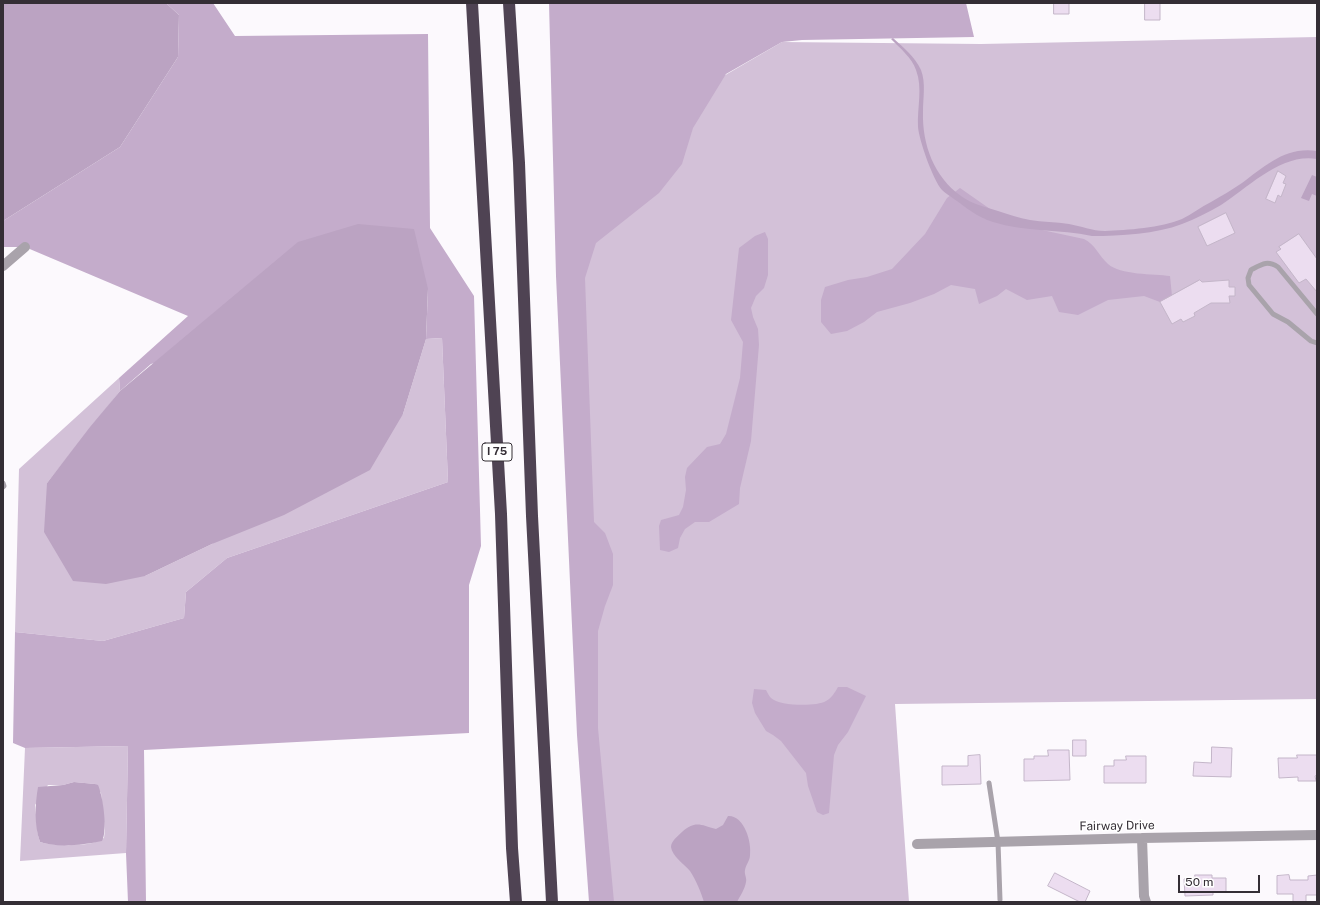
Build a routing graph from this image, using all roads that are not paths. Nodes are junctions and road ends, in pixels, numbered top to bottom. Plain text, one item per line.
1 (472, 3) edge
2 (509, 3) edge
3 (25, 247) dead end
4 (3, 266) edge
5 (1317, 314) edge
6 (1317, 343) edge
7 (3, 483) edge
8 (3, 487) edge
9 (989, 783) dead end
10 (1317, 835) edge
11 (1142, 838) junction
12 (998, 842) junction
13 (917, 844) dead end
14 (1000, 900) dead end
15 (516, 902) edge
16 (552, 902) edge
17 (1146, 902) edge

1 - 15 highway, I 75
2 - 16 highway, I 75
3 - 4 street
5 - 6 lane
7 - 8 lane
9 - 12 lane
10 - 11 street, Fairway Drive
11 - 12 street, Fairway Drive
11 - 17 street
12 - 13 street, Fairway Drive
12 - 14 lane

